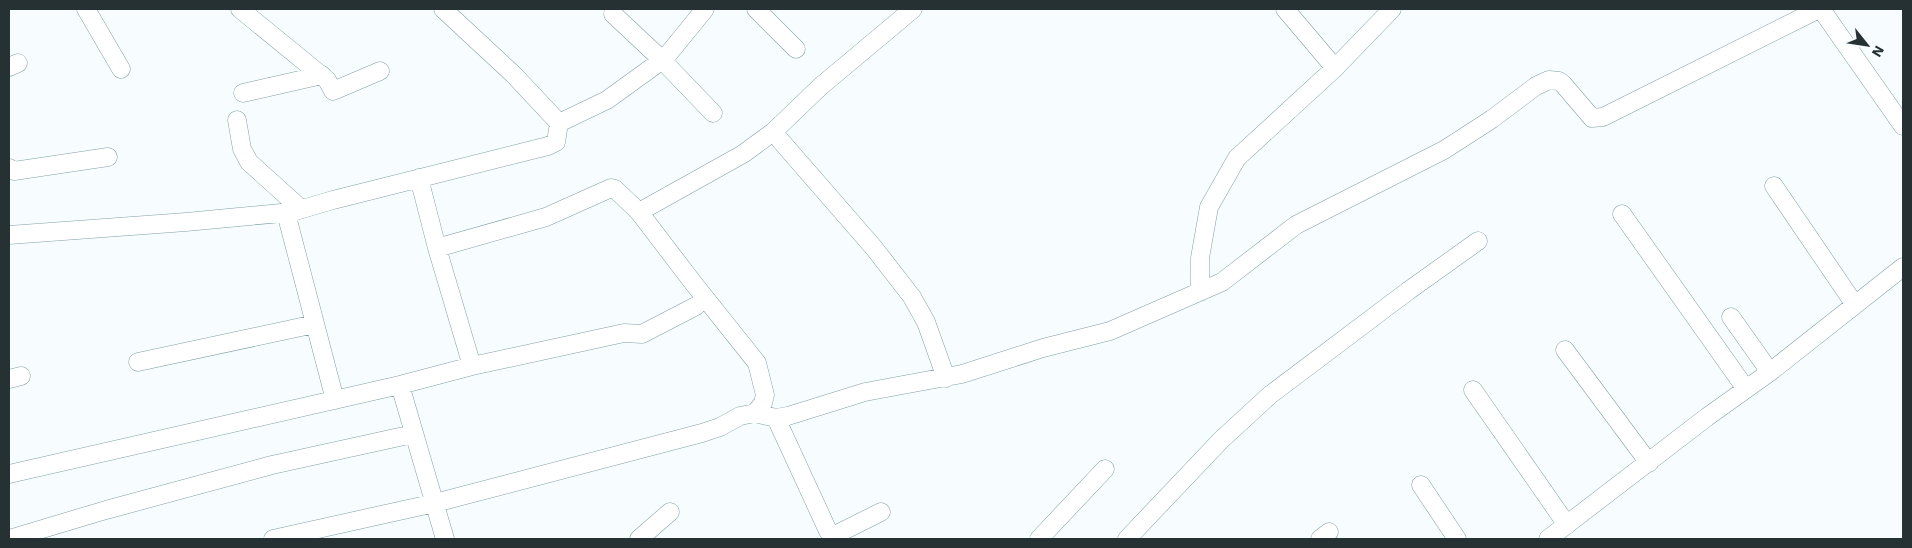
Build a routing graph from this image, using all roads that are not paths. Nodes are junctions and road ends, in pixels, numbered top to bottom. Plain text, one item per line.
1 (86, 9) edge
2 (240, 9) edge
3 (443, 9) edge
4 (705, 9) edge
5 (756, 9) edge
6 (913, 9) edge
7 (1285, 9) edge
8 (1392, 9) edge
9 (1820, 9) edge
10 (613, 14) dead end
11 (796, 49) dead end
12 (662, 60) junction
13 (1335, 68) junction
14 (121, 69) dead end
15 (380, 71) dead end
16 (322, 76) junction
17 (243, 92) dead end
18 (713, 113) dead end
19 (237, 120) dead end
20 (559, 123) junction
21 (1903, 126) edge
22 (780, 140) dead end
23 (108, 157) dead end
24 (9, 168) edge
25 (420, 178) junction
26 (1774, 186) dead end
27 (293, 211) junction
28 (639, 212) junction
29 (1622, 214) dead end
30 (9, 236) edge
31 (1478, 242) dead end
32 (437, 248) junction
33 (1903, 267) edge
34 (1200, 292) junction
35 (1855, 305) junction
36 (696, 306) dead end
37 (1731, 316) dead end
38 (315, 324) junction
39 (1565, 350) dead end
40 (138, 362) dead end
41 (472, 366) junction
42 (1770, 372) junction
43 (946, 378) junction
44 (400, 385) junction
45 (1746, 389) junction
46 (1473, 390) dead end
47 (336, 400) junction
48 (755, 413) junction
49 (776, 418) junction
50 (413, 434) junction
51 (1649, 463) junction
52 (1105, 469) dead end
53 (9, 474) edge
54 (1421, 485) dead end
55 (435, 503) junction
56 (670, 512) dead end
57 (881, 512) dead end
58 (1568, 525) junction
59 (308, 535) edge
60 (9, 539) edge
61 (273, 539) edge
62 (445, 539) edge
63 (639, 539) edge
64 (1039, 539) edge
65 (1127, 539) edge
66 (1457, 539) edge
67 (1548, 539) edge

1 - 14 street
2 - 16 street
3 - 20 street
4 - 12 street
5 - 11 street
6 - 28 street
7 - 13 street
8 - 13 street
9 - 21 street
9 - 34 street
10 - 12 street
12 - 18 street
12 - 20 street
13 - 34 street
15 - 16 street
16 - 17 street
19 - 27 street
20 - 25 street
22 - 43 street
23 - 24 street
25 - 27 street
25 - 32 street
26 - 35 street
27 - 30 street
27 - 38 street
28 - 32 street
28 - 48 street
29 - 45 street
31 - 65 street
32 - 41 street
33 - 35 street
34 - 43 street
35 - 42 street
36 - 41 street
37 - 42 street
38 - 40 street
38 - 47 street
39 - 51 street
41 - 44 street
42 - 45 street
43 - 49 street
44 - 47 street
44 - 50 street
45 - 51 street
46 - 58 street
47 - 53 street
48 - 49 street
48 - 55 street
49 - 57 street
50 - 55 street
50 - 60 street
51 - 58 street
52 - 64 street
54 - 66 street
55 - 59 street
55 - 62 street
56 - 63 street
58 - 67 street
59 - 61 street

